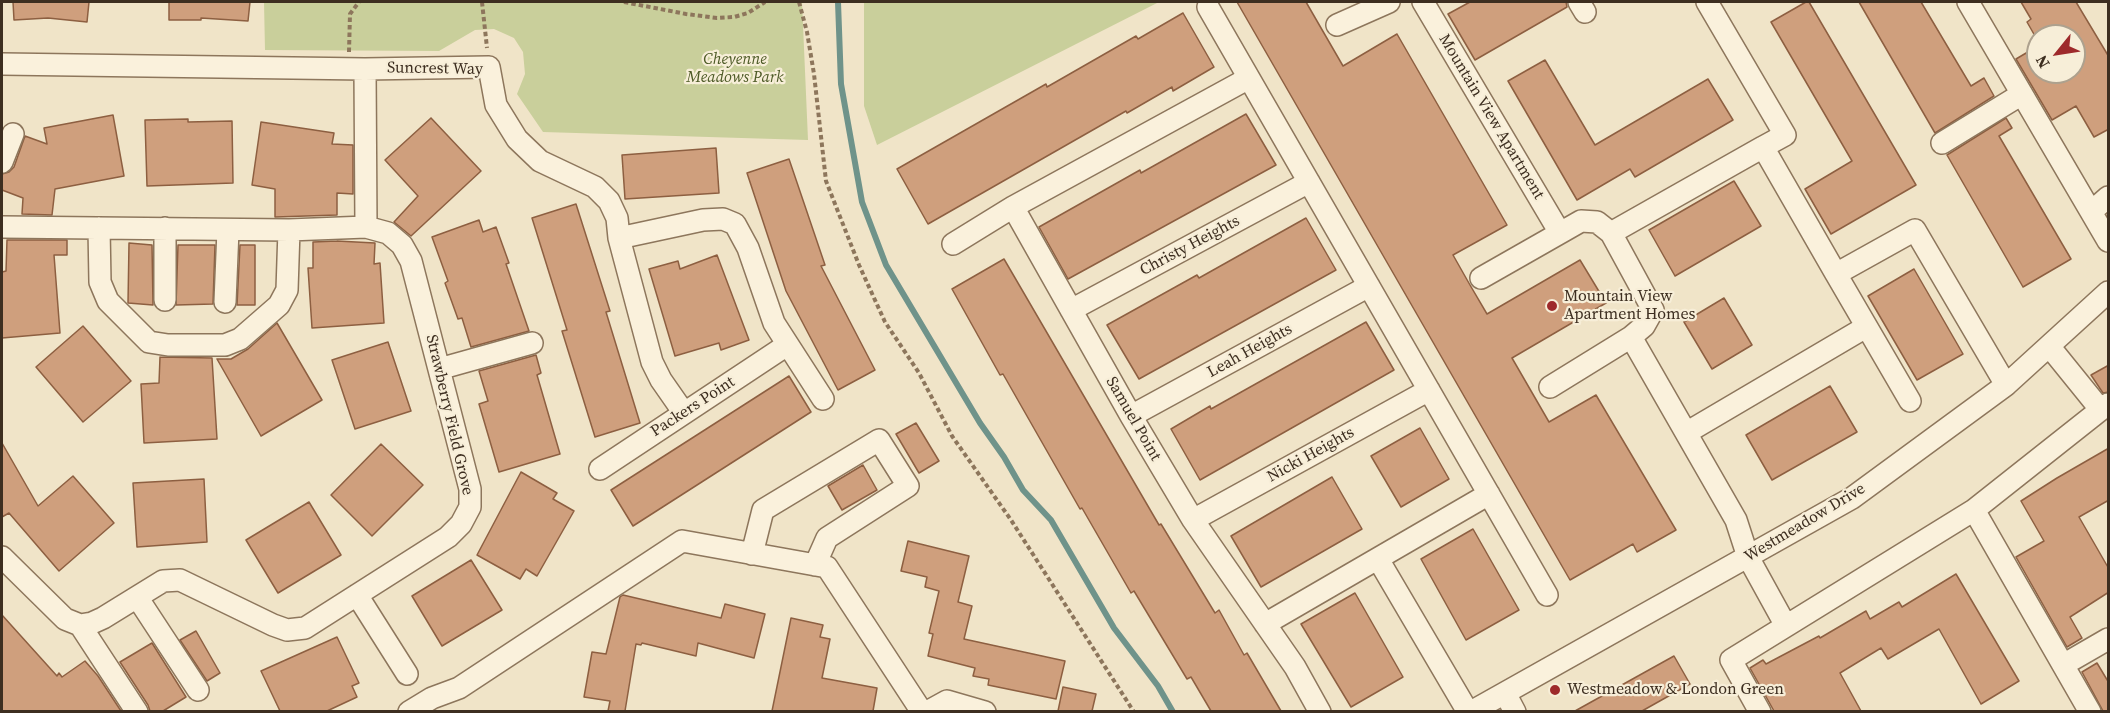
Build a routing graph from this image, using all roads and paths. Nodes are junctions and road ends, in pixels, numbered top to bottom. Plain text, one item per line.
1 (359, 2) edge
2 (482, 2) edge
3 (624, 2) edge
4 (765, 2) edge
5 (799, 2) edge
6 (1389, 2) edge
7 (1423, 2) edge
8 (1707, 2) edge
9 (1976, 4) edge
10 (1208, 7) dead end
11 (1337, 25) dead end
12 (2, 64) edge
13 (489, 67) junction
14 (357, 69) junction
15 (1249, 78) junction
16 (2022, 94) junction
17 (14, 134) dead end
18 (1942, 143) dead end
19 (1762, 147) junction
20 (2, 162) edge
21 (1309, 182) junction
22 (2109, 197) edge
23 (1013, 207) junction
24 (2091, 212) junction
25 (2, 227) edge
26 (366, 227) junction
27 (99, 228) junction
28 (165, 228) junction
29 (228, 230) junction
30 (289, 230) junction
31 (1560, 233) junction
32 (1611, 233) junction
33 (619, 238) junction
34 (2109, 241) edge
35 (953, 244) dead end
36 (1836, 274) junction
37 (1481, 278) dead end
38 (1369, 286) junction
39 (2109, 292) edge
40 (165, 300) dead end
41 (225, 302) dead end
42 (1071, 310) junction
43 (1866, 327) junction
44 (1631, 337) junction
45 (532, 343) dead end
46 (787, 345) junction
47 (2049, 346) junction
48 (439, 369) junction
49 (2006, 384) junction
50 (1550, 387) dead end
51 (1429, 390) junction
52 (823, 399) dead end
53 (1910, 401) dead end
54 (2104, 406) edge
55 (684, 413) junction
56 (1131, 416) junction
57 (1686, 433) junction
58 (600, 468) dead end
59 (1489, 494) junction
60 (1974, 510) junction
61 (1192, 519) junction
62 (753, 554) junction
63 (2, 557) edge
64 (1748, 557) junction
65 (1378, 559) junction
66 (815, 565) junction
67 (357, 595) junction
68 (1547, 595) dead end
69 (137, 597) junction
70 (1265, 624) junction
71 (80, 625) junction
72 (1786, 626) junction
73 (2109, 639) edge
74 (2063, 665) junction
75 (407, 674) dead end
76 (198, 690) dead end
77 (1505, 693) junction
78 (137, 711) edge
79 (409, 711) edge
80 (924, 711) edge
81 (985, 711) edge
82 (1134, 711) edge
83 (1320, 711) edge
84 (1470, 711) edge
85 (1515, 711) edge
86 (1760, 711) edge
87 (2090, 711) edge

1 - 14 path
2 - 13 path
3 - 4 path
5 - 82 path
6 - 11 street
7 - 31 street, Mountain View Apartment
8 - 19 street
9 - 16 street
10 - 15 street
12 - 14 street, Suncrest Way
13 - 14 street, Suncrest Way
13 - 33 street, Suncrest Way
14 - 26 street
15 - 21 street
15 - 23 street
16 - 18 street
16 - 24 street
17 - 20 street
19 - 32 street
19 - 36 street
21 - 38 street
21 - 42 street, Christy Heights
22 - 24 street
23 - 35 street
23 - 42 street, Samuel Point
24 - 34 street
25 - 27 street, Strawberry Field Grove
26 - 30 street, Strawberry Field Grove
26 - 48 street, Strawberry Field Grove
27 - 28 street, Strawberry Field Grove
27 - 30 street
28 - 29 street, Strawberry Field Grove
28 - 40 street
29 - 30 street, Strawberry Field Grove
29 - 41 street
31 - 32 street
31 - 37 street
32 - 44 street
33 - 46 street
33 - 55 street, Suncrest Way
36 - 43 street
36 - 49 street
38 - 51 street
38 - 56 street, Leah Heights
39 - 47 street, Westmeadow Drive
42 - 56 street, Samuel Point
43 - 53 street
43 - 57 street
44 - 50 street
44 - 57 street
45 - 48 street
46 - 52 street
46 - 55 street, Packers Point
47 - 49 street, Westmeadow Drive
47 - 54 street
48 - 67 street, Strawberry Field Grove
49 - 64 street, Westmeadow Drive
51 - 59 street
51 - 61 street, Nicki Heights
54 - 60 street
55 - 58 street, Packers Point
56 - 61 street, Samuel Point
57 - 64 street
59 - 65 street
59 - 68 street
60 - 72 street
60 - 74 street
61 - 70 street, Samuel Point
62 - 66 street
62 - 66 street
62 - 79 street
63 - 71 street
64 - 72 street
64 - 77 street, Westmeadow Drive
65 - 70 street
65 - 84 street
66 - 80 street
67 - 69 street, Strawberry Field Grove
67 - 75 street
69 - 71 street, Strawberry Field Grove
69 - 76 street
70 - 83 street, Samuel Point
71 - 78 street
72 - 86 street
73 - 74 street
74 - 87 street
77 - 84 street, Westmeadow Drive
77 - 85 street
80 - 81 street

